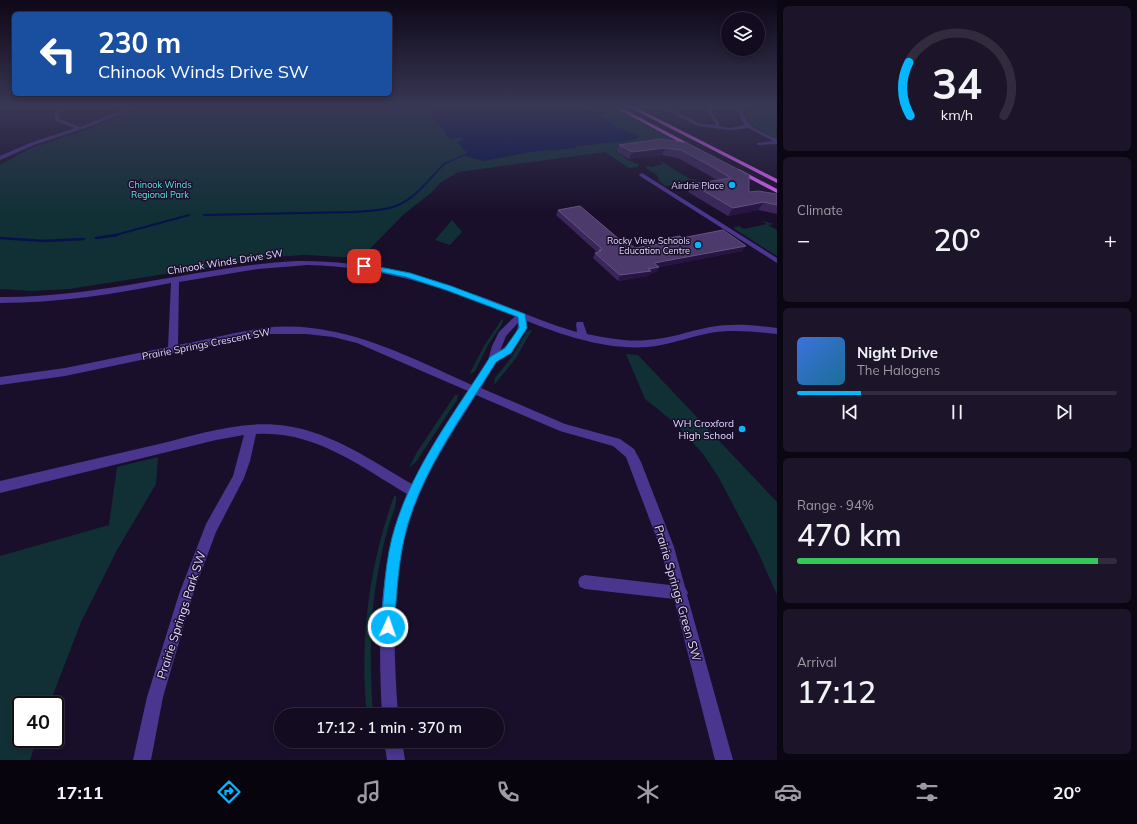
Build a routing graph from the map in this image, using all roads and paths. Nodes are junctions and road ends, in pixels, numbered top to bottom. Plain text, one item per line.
1 (40, 141) edge
2 (683, 141) edge
3 (700, 141) edge
4 (774, 141) edge
5 (759, 144) dead end
6 (701, 151) edge
7 (0, 158) edge
8 (728, 166) edge
9 (642, 175) dead end
10 (777, 181) edge
11 (777, 191) edge
12 (777, 261) edge
13 (175, 280) junction
14 (0, 300) edge
15 (522, 316) junction
16 (580, 324) dead end
17 (777, 331) edge
18 (583, 336) junction
19 (173, 350) junction
20 (493, 360) junction
21 (0, 381) edge
22 (475, 390) junction
23 (251, 430) junction
24 (0, 487) edge
25 (414, 492) junction
26 (585, 582) dead end
27 (681, 593) junction
28 (390, 708) edge
29 (394, 748) edge
30 (142, 760) edge
31 (396, 760) edge
32 (724, 760) edge

1 - 7 street
2 - 6 main road
3 - 10 main road
4 - 5 street
8 - 11 main road
9 - 12 street
13 - 14 street, Chinook Winds Drive SW
13 - 15 street, Chinook Winds Drive SW
13 - 19 street
15 - 18 street, Chinook Winds Drive SW
15 - 20 street
15 - 20 street
16 - 18 street
17 - 18 street, Chinook Winds Drive SW
19 - 21 street, Prairie Springs Crescent SW
19 - 22 street, Prairie Springs Crescent SW
20 - 22 street
22 - 25 street
22 - 27 street, Prairie Springs Green SW
23 - 24 street
23 - 25 street
23 - 30 street, Prairie Springs Park SW
25 - 28 street
26 - 27 street
27 - 32 street, Prairie Springs Green SW
29 - 31 street

